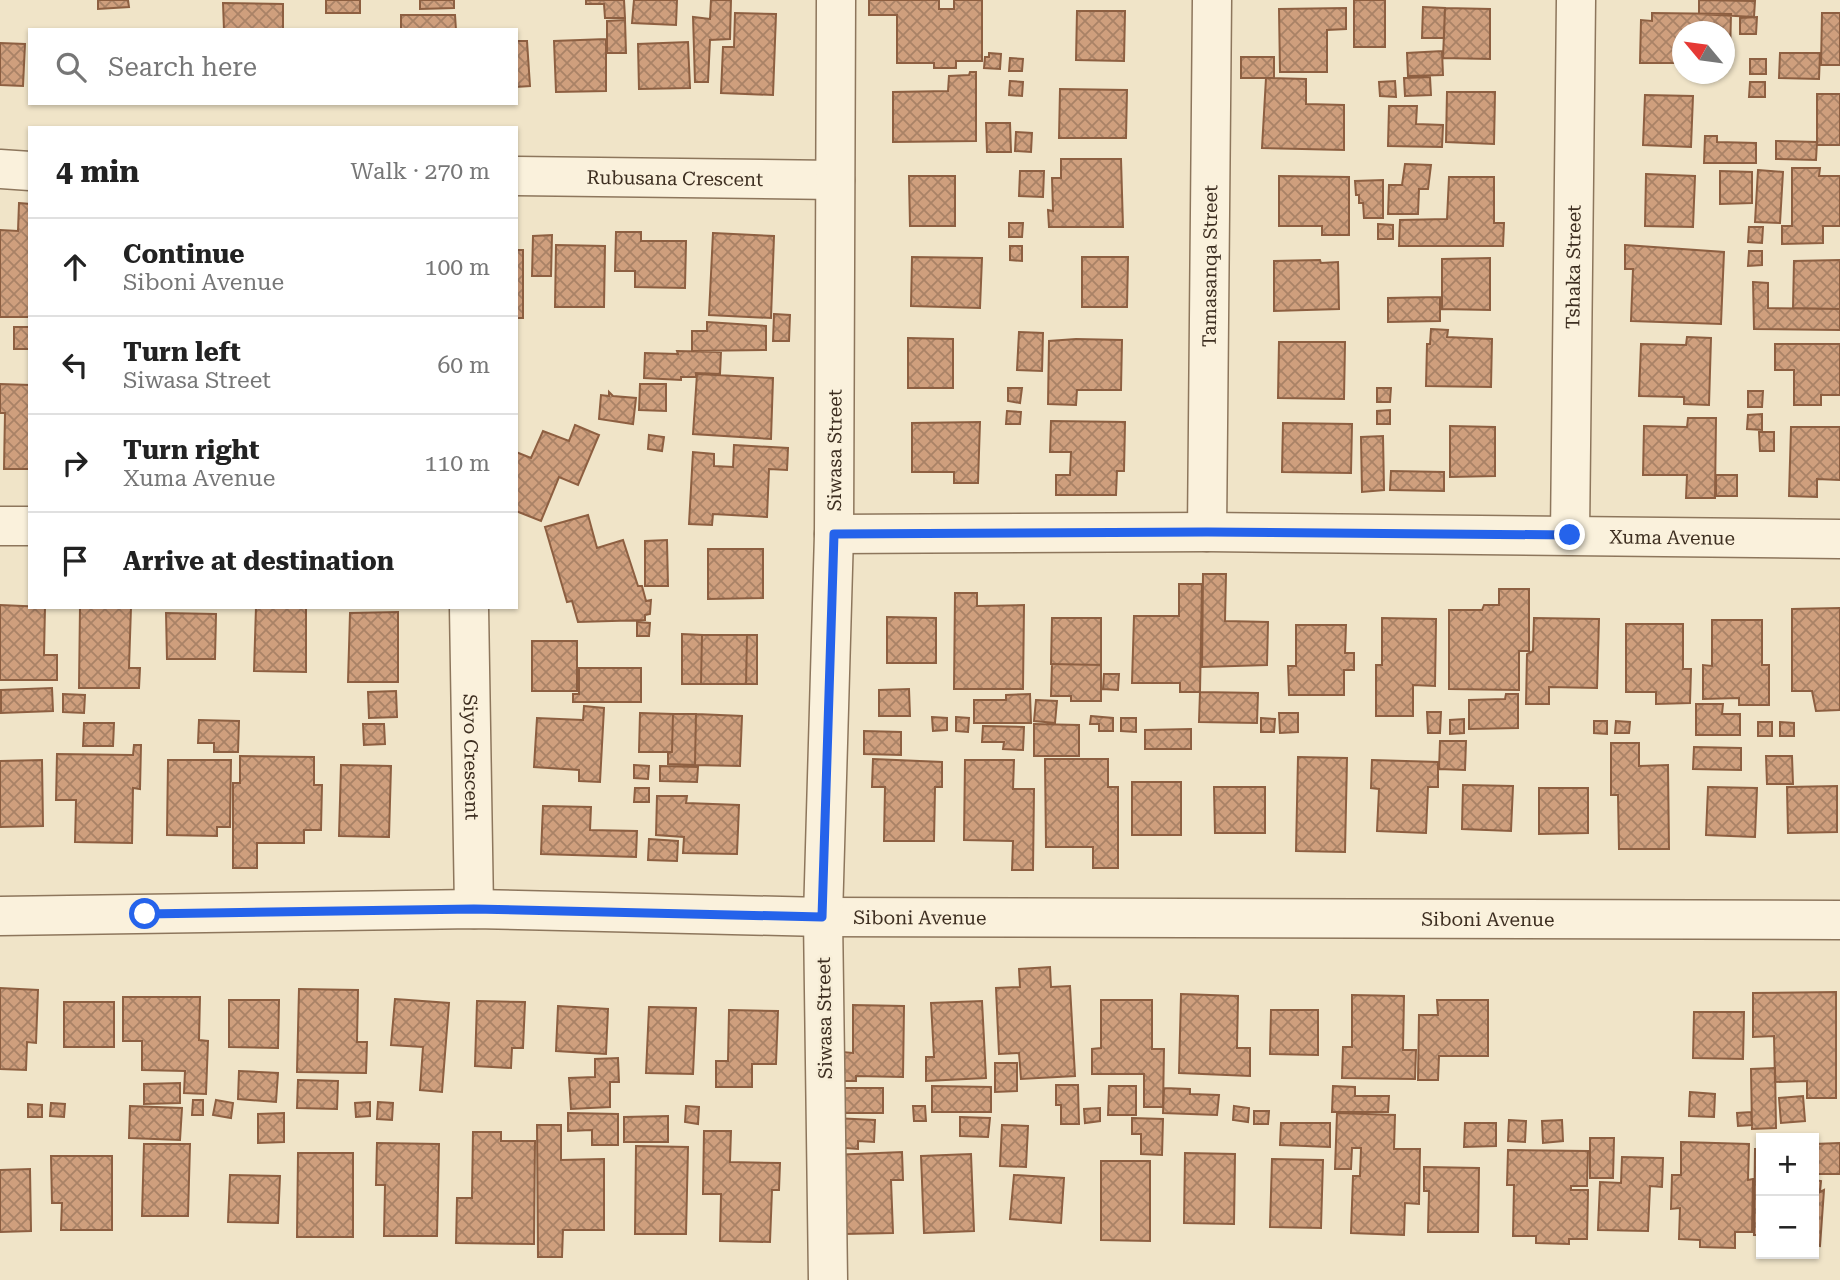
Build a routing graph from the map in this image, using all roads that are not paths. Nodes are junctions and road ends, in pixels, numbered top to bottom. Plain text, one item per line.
1 (836, 0) edge
2 (1212, 0) edge
3 (1576, 0) edge
4 (0, 170) edge
5 (28, 171) edge
6 (518, 176) edge
7 (835, 180) junction
8 (0, 526) edge
9 (28, 526) edge
10 (1207, 532) junction
11 (834, 534) junction
12 (1570, 535) junction
13 (1840, 539) edge
14 (468, 609) edge
15 (474, 909) junction
16 (0, 916) edge
17 (822, 917) junction
18 (1840, 920) edge
19 (828, 1280) edge

1 - 7 street, Siwasa Street
2 - 10 street, Tamasanqa Street
3 - 12 street, Tshaka Street
4 - 5 street
6 - 7 street, Rubusana Crescent
7 - 11 street, Siwasa Street
8 - 9 street
10 - 11 street, Xuma Avenue
10 - 12 street, Xuma Avenue
11 - 17 street, Siwasa Street
12 - 13 street, Xuma Avenue
14 - 15 street, Siyo Crescent
15 - 16 street, Siboni Avenue
15 - 17 street, Siboni Avenue
17 - 18 street, Siboni Avenue
17 - 19 street, Siwasa Street

